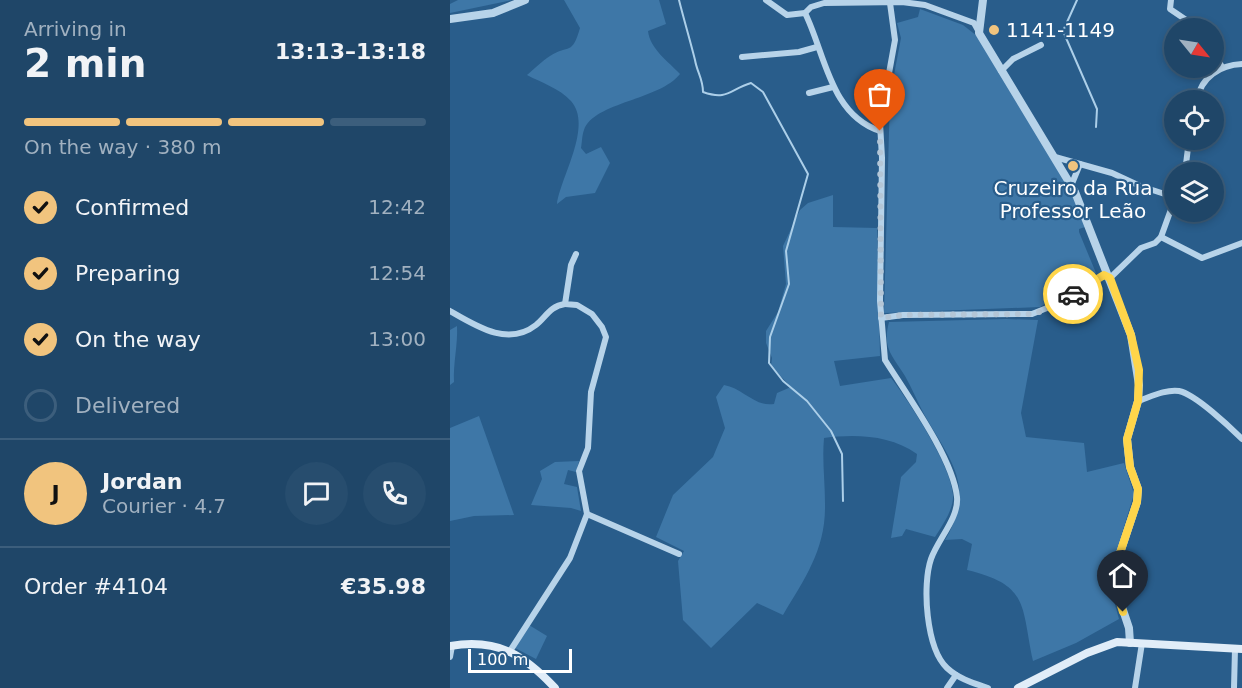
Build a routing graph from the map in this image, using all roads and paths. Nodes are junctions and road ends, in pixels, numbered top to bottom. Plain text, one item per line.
1 (525, 0) edge
2 (766, 0) edge
3 (983, 0) edge
4 (1172, 0) edge
5 (917, 2) edge
6 (890, 3) junction
7 (805, 13) junction
8 (1183, 18) edge
9 (450, 19) edge
10 (979, 33) junction
11 (1041, 45) dead end
12 (817, 47) junction
13 (742, 57) dead end
14 (1242, 64) edge
15 (1224, 67) edge
16 (1001, 71) junction
17 (1210, 78) edge
18 (833, 87) junction
19 (1201, 90) edge
20 (809, 93) dead end
21 (880, 131) junction
22 (1055, 157) junction
23 (1080, 164) junction
24 (1071, 186) junction
25 (1164, 195) edge
26 (1166, 222) edge
27 (1161, 237) junction
28 (1242, 243) edge
29 (576, 254) dead end
30 (1110, 278) junction
31 (565, 304) junction
32 (450, 311) edge
33 (881, 318) junction
34 (1138, 401) junction
35 (1242, 439) edge
36 (587, 514) junction
37 (679, 554) dead end
38 (1131, 643) junction
39 (1142, 643) junction
40 (451, 645) edge
41 (1238, 649) edge
42 (510, 651) junction
43 (450, 657) edge
44 (956, 675) junction
45 (555, 688) edge
46 (947, 688) edge
47 (987, 688) edge
48 (1018, 688) edge
49 (1135, 688) edge
50 (1234, 688) edge

1 - 9 street
2 - 7 street
3 - 10 street
4 - 8 street
5 - 6 street
5 - 10 street
6 - 7 street
6 - 21 street
7 - 12 street
10 - 16 street
11 - 16 street
12 - 13 street
12 - 18 street
14 - 15 street
16 - 22 street
17 - 19 street
18 - 20 street
18 - 21 street
21 - 33 street
22 - 23 street
22 - 24 street
23 - 24 street
23 - 25 street
24 - 30 street
26 - 27 street
27 - 28 street
27 - 30 street
29 - 31 street
30 - 33 street
30 - 34 street
31 - 32 street
31 - 36 street
33 - 44 street
34 - 35 street
34 - 38 street
36 - 37 street
36 - 42 street
38 - 39 main road
38 - 48 main road
39 - 41 main road
39 - 49 street
40 - 42 main road
40 - 43 street
41 - 50 street
42 - 45 main road
44 - 46 street
44 - 47 street

